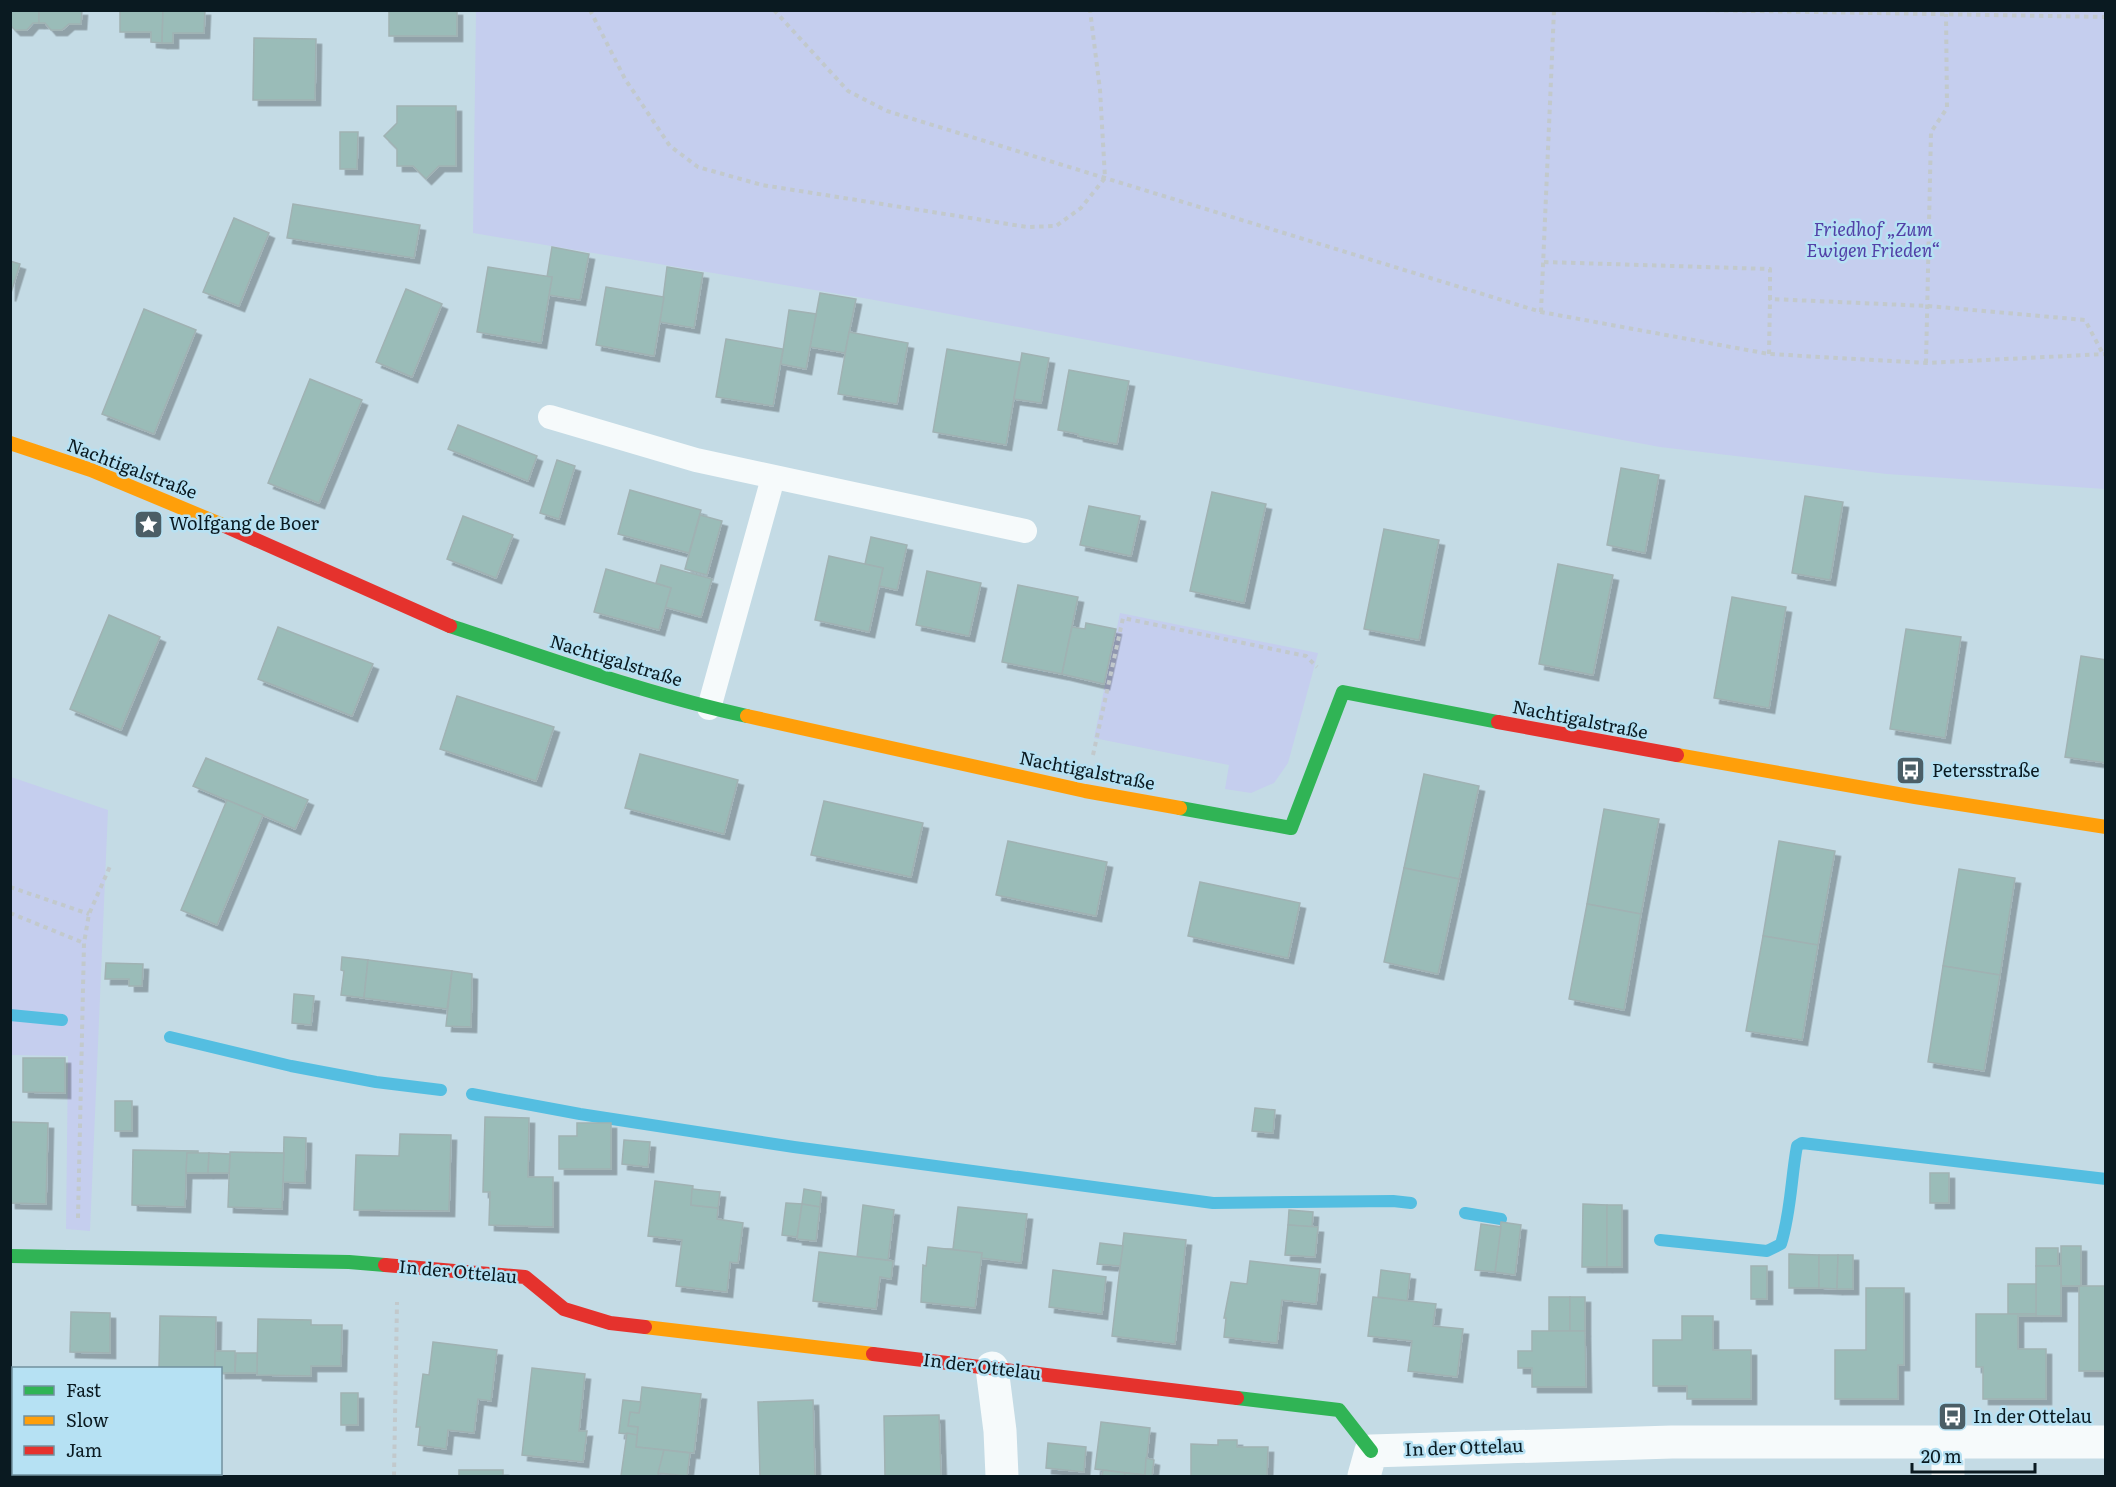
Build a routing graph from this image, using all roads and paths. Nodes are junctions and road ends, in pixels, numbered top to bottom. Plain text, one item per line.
1 (590, 10) edge
2 (774, 10) edge
3 (1090, 10) edge
4 (1554, 10) edge
5 (1697, 10) edge
6 (1853, 12) edge
7 (1946, 15) junction
8 (2106, 17) edge
9 (1106, 178) junction
10 (1544, 262) junction
11 (1770, 299) junction
12 (1928, 306) junction
13 (1541, 312) junction
14 (1769, 354) junction
15 (2104, 354) edge
16 (1926, 363) junction
17 (550, 417) dead end
18 (10, 443) edge
19 (773, 478) junction
20 (1025, 531) dead end
21 (1343, 693) junction
22 (709, 708) junction
23 (1085, 791) junction
24 (2106, 827) edge
25 (111, 864) dead end
26 (10, 887) edge
27 (10, 913) edge
28 (89, 914) junction
29 (84, 943) junction
30 (10, 1256) edge
31 (77, 1258) junction
32 (397, 1266) junction
33 (992, 1368) junction
34 (1948, 1442) junction
35 (2106, 1442) edge
36 (1367, 1464) edge
37 (394, 1476) edge
38 (1002, 1476) edge
39 (1948, 1476) edge

1 - 9 path
2 - 9 path
3 - 9 path
4 - 10 path
5 - 6 path
6 - 7 path
7 - 8 path
7 - 12 path
9 - 13 path
10 - 11 path
10 - 13 path
11 - 12 path
11 - 14 path
12 - 15 path
12 - 16 path
13 - 14 path
14 - 16 path
15 - 16 path
17 - 19 lane
18 - 22 street, Nachtigalstraße
19 - 20 lane
19 - 22 lane
21 - 23 street, Nachtigalstraße
21 - 23 path
21 - 24 street, Nachtigalstraße
22 - 23 street, Nachtigalstraße
25 - 28 path
26 - 28 path
27 - 29 path
28 - 29 path
29 - 31 path
30 - 31 street, In der Ottelau
31 - 32 street, In der Ottelau
32 - 33 street, In der Ottelau
32 - 37 path
33 - 36 street, In der Ottelau
33 - 38 street
34 - 35 street, In der Ottelau
34 - 36 street, In der Ottelau
34 - 39 street

